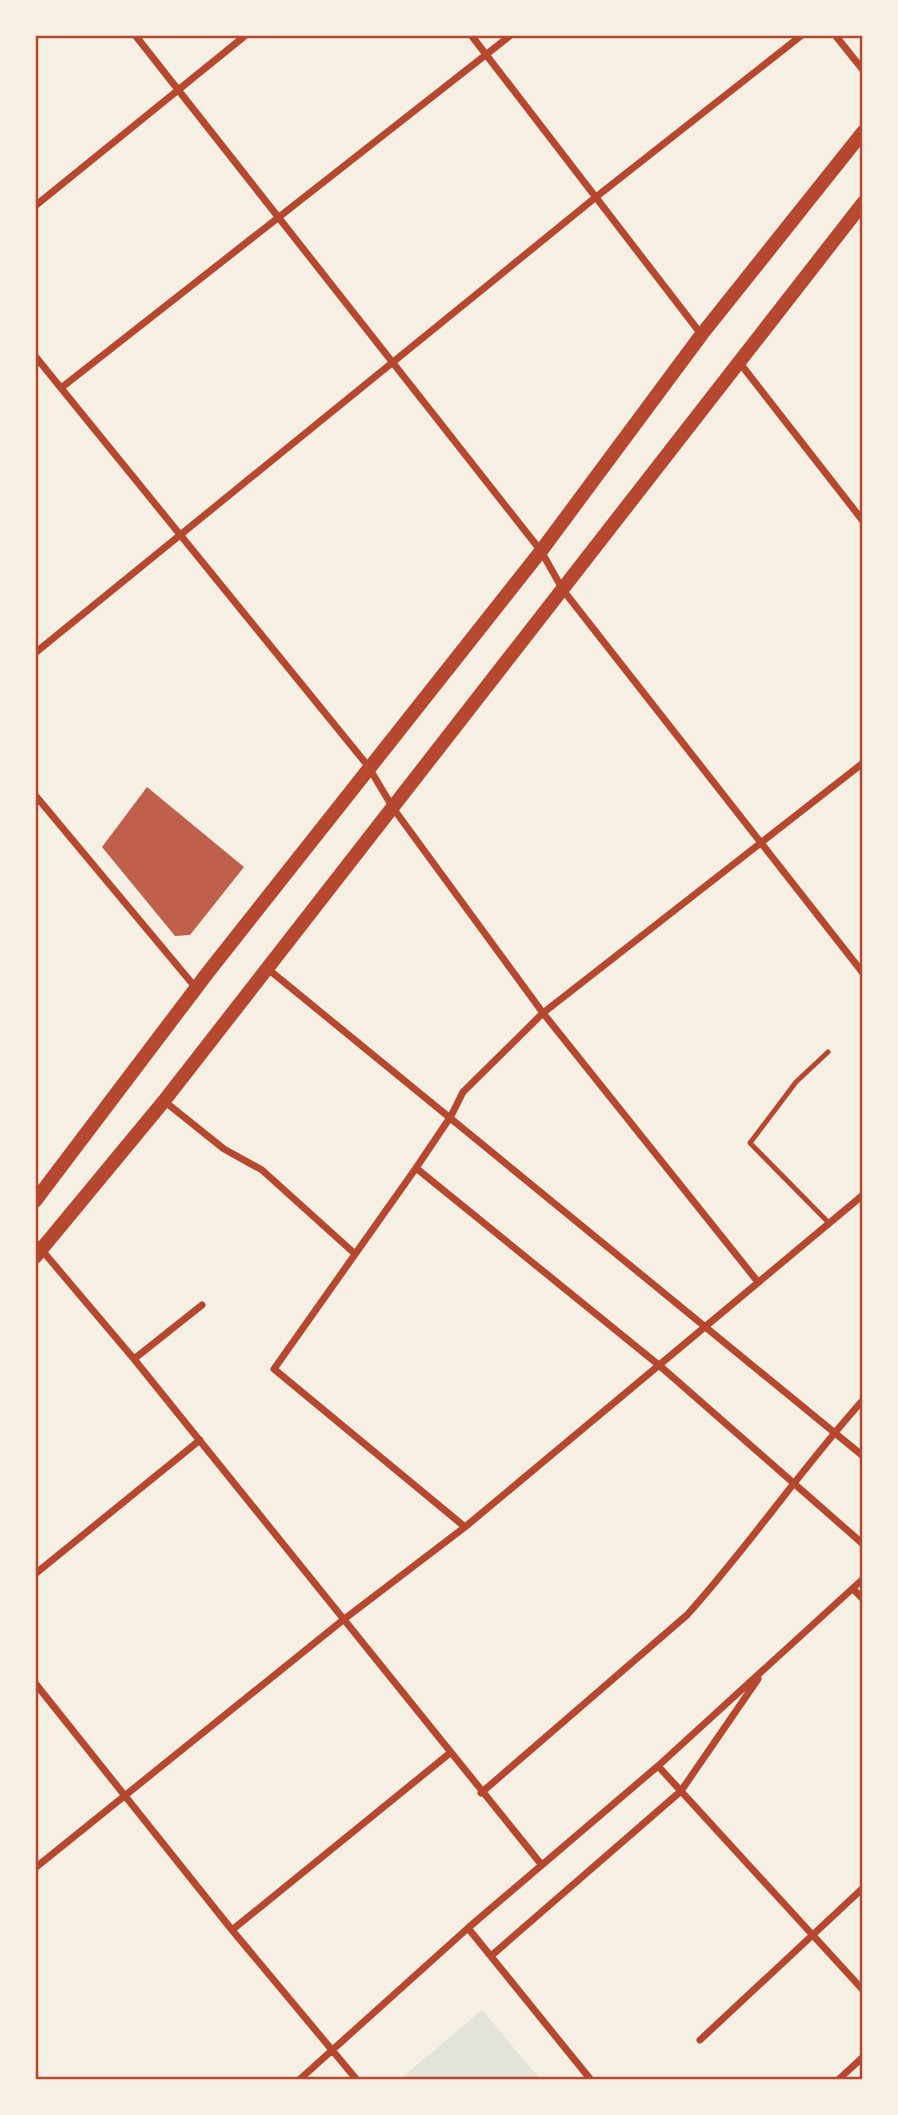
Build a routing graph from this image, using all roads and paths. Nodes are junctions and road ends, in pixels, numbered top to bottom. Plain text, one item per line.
1 (135, 35) edge
2 (246, 35) edge
3 (471, 35) edge
4 (511, 35) edge
5 (802, 35) edge
6 (835, 35) edge
7 (486, 54) junction
8 (863, 70) edge
9 (178, 89) junction
10 (863, 132) edge
11 (596, 197) junction
12 (863, 203) edge
13 (35, 206) edge
14 (280, 216) junction
15 (702, 334) junction
16 (35, 356) edge
17 (738, 361) junction
18 (395, 362) junction
19 (61, 388) junction
20 (863, 521) edge
21 (178, 535) junction
22 (541, 551) junction
23 (563, 590) junction
24 (35, 653) edge
25 (863, 763) edge
26 (368, 766) junction
27 (35, 795) edge
28 (393, 808) junction
29 (761, 845) junction
30 (267, 968) junction
31 (863, 973) edge
32 (196, 988) junction
33 (543, 1013) junction
34 (828, 1052) dead end
35 (164, 1101) junction
36 (451, 1116) junction
37 (416, 1168) junction
38 (863, 1195) edge
39 (35, 1201) edge
40 (828, 1222) junction
41 (37, 1249) edge
42 (354, 1253) junction
43 (758, 1282) junction
44 (202, 1305) dead end
45 (706, 1328) junction
46 (134, 1359) junction
47 (660, 1366) junction
48 (863, 1400) edge
49 (835, 1432) junction
50 (200, 1440) junction
51 (863, 1457) edge
52 (793, 1482) junction
53 (464, 1527) junction
54 (863, 1544) edge
55 (35, 1574) edge
56 (863, 1579) edge
57 (853, 1589) junction
58 (863, 1599) edge
59 (343, 1620) junction
60 (766, 1668) junction
61 (35, 1683) edge
62 (450, 1753) junction
63 (658, 1766) junction
64 (681, 1791) junction
65 (481, 1793) junction
66 (125, 1794) junction
67 (541, 1864) junction
68 (35, 1868) edge
69 (863, 1888) edge
70 (468, 1928) junction
71 (232, 1930) junction
72 (812, 1935) junction
73 (491, 1956) junction
74 (863, 1990) edge
75 (701, 2040) dead end
76 (334, 2049) junction
77 (863, 2057) edge
78 (299, 2080) edge
79 (357, 2080) edge
80 (591, 2080) edge
81 (838, 2080) edge

1 - 9 street
2 - 9 street
3 - 7 street
4 - 7 street
5 - 11 street
6 - 8 street
7 - 11 street
7 - 14 street
9 - 13 street
9 - 14 street
10 - 15 main road
11 - 15 street
11 - 18 street
12 - 17 main road
14 - 18 street
14 - 19 street
15 - 22 main road
16 - 19 street
17 - 20 street
17 - 23 main road
18 - 21 street
18 - 22 street
19 - 21 street
21 - 24 street
21 - 26 street
22 - 23 street
22 - 26 main road
23 - 28 main road
23 - 29 street
25 - 29 street
26 - 28 street
26 - 32 main road
27 - 32 street
28 - 30 main road
28 - 33 street
29 - 31 street
29 - 33 street
30 - 35 main road
30 - 36 street
32 - 39 main road
33 - 36 street
33 - 43 street
34 - 40 lane
35 - 41 main road
35 - 42 street
36 - 37 street
36 - 45 street
37 - 42 street
37 - 47 street
38 - 40 street
40 - 43 street
41 - 46 street
42 - 53 street
43 - 45 street
44 - 46 street
45 - 47 street
45 - 49 street
46 - 50 street
47 - 52 street
47 - 53 street
48 - 49 street
49 - 51 street
49 - 52 street
50 - 55 street
50 - 59 street
52 - 54 street
52 - 65 street
53 - 59 street
56 - 57 street
57 - 58 street
57 - 60 street
59 - 62 street
59 - 66 street
60 - 63 street
60 - 64 street
61 - 66 street
62 - 65 street
62 - 71 street
63 - 64 street
63 - 67 street
64 - 72 street
64 - 73 street
65 - 67 street
66 - 68 street
66 - 71 street
67 - 70 street
69 - 72 street
70 - 73 street
70 - 76 street
71 - 76 street
72 - 74 street
72 - 75 street
73 - 80 street
76 - 78 street
76 - 79 street
77 - 81 street

